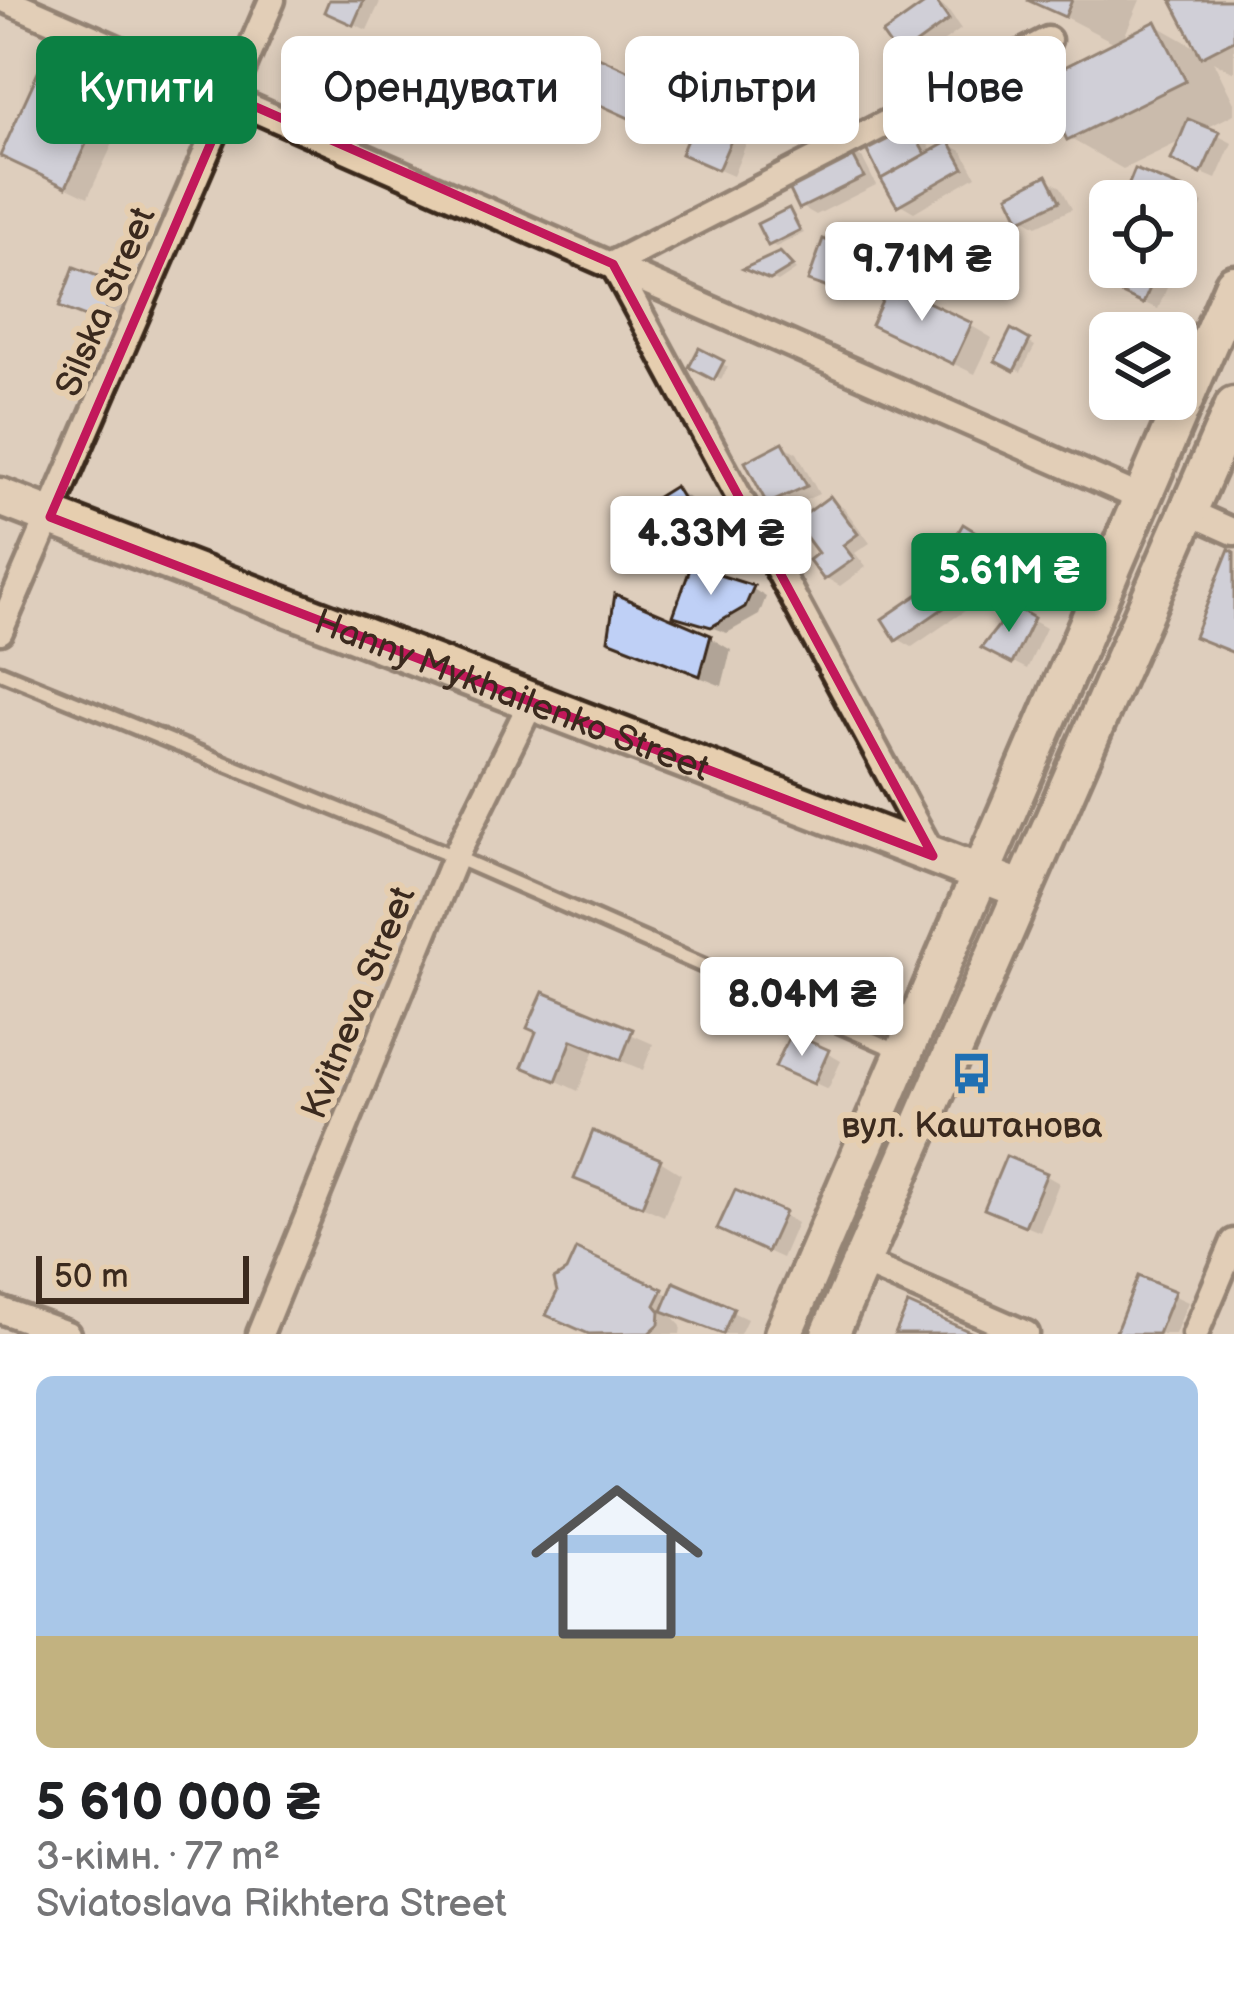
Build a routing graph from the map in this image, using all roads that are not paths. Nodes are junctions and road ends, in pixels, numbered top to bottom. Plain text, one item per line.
1 (7, 0) edge
2 (272, 0) edge
3 (91, 36) edge
4 (257, 36) edge
5 (257, 107) edge
6 (883, 125) edge
7 (210, 144) edge
8 (613, 264) junction
9 (1234, 284) edge
10 (1234, 406) edge
11 (0, 497) edge
12 (1143, 499) junction
13 (1189, 512) junction
14 (50, 517) junction
15 (1234, 532) edge
16 (0, 631) edge
17 (0, 673) edge
18 (531, 703) junction
19 (933, 856) junction
20 (454, 857) junction
21 (979, 873) junction
22 (1023, 890) junction
23 (902, 1053) junction
24 (1234, 1242) edge
25 (861, 1262) junction
26 (0, 1310) edge
27 (67, 1334) edge
28 (260, 1334) edge
29 (783, 1334) edge
30 (830, 1334) edge
31 (1026, 1334) edge
32 (1195, 1334) edge

1 - 3 street
2 - 4 street, Silska Street
5 - 8 street
6 - 8 street
7 - 14 street, Silska Street
8 - 12 street
8 - 19 street
9 - 12 main road
10 - 13 main road
11 - 14 main road, Hanny Mykhailenko Street
12 - 21 main road
13 - 15 street
13 - 22 main road
14 - 16 street, Silska Street
14 - 18 main road, Hanny Mykhailenko Street
17 - 20 lane
18 - 19 main road, Hanny Mykhailenko Street
18 - 20 street, Kvitneva Street
19 - 21 main road, Hanny Mykhailenko Street
20 - 23 lane
20 - 28 street, Kvitneva Street
21 - 22 main road, Hanny Mykhailenko Street
21 - 23 main road
22 - 25 main road
23 - 29 main road
24 - 32 street
25 - 30 main road
25 - 31 street
26 - 27 street

